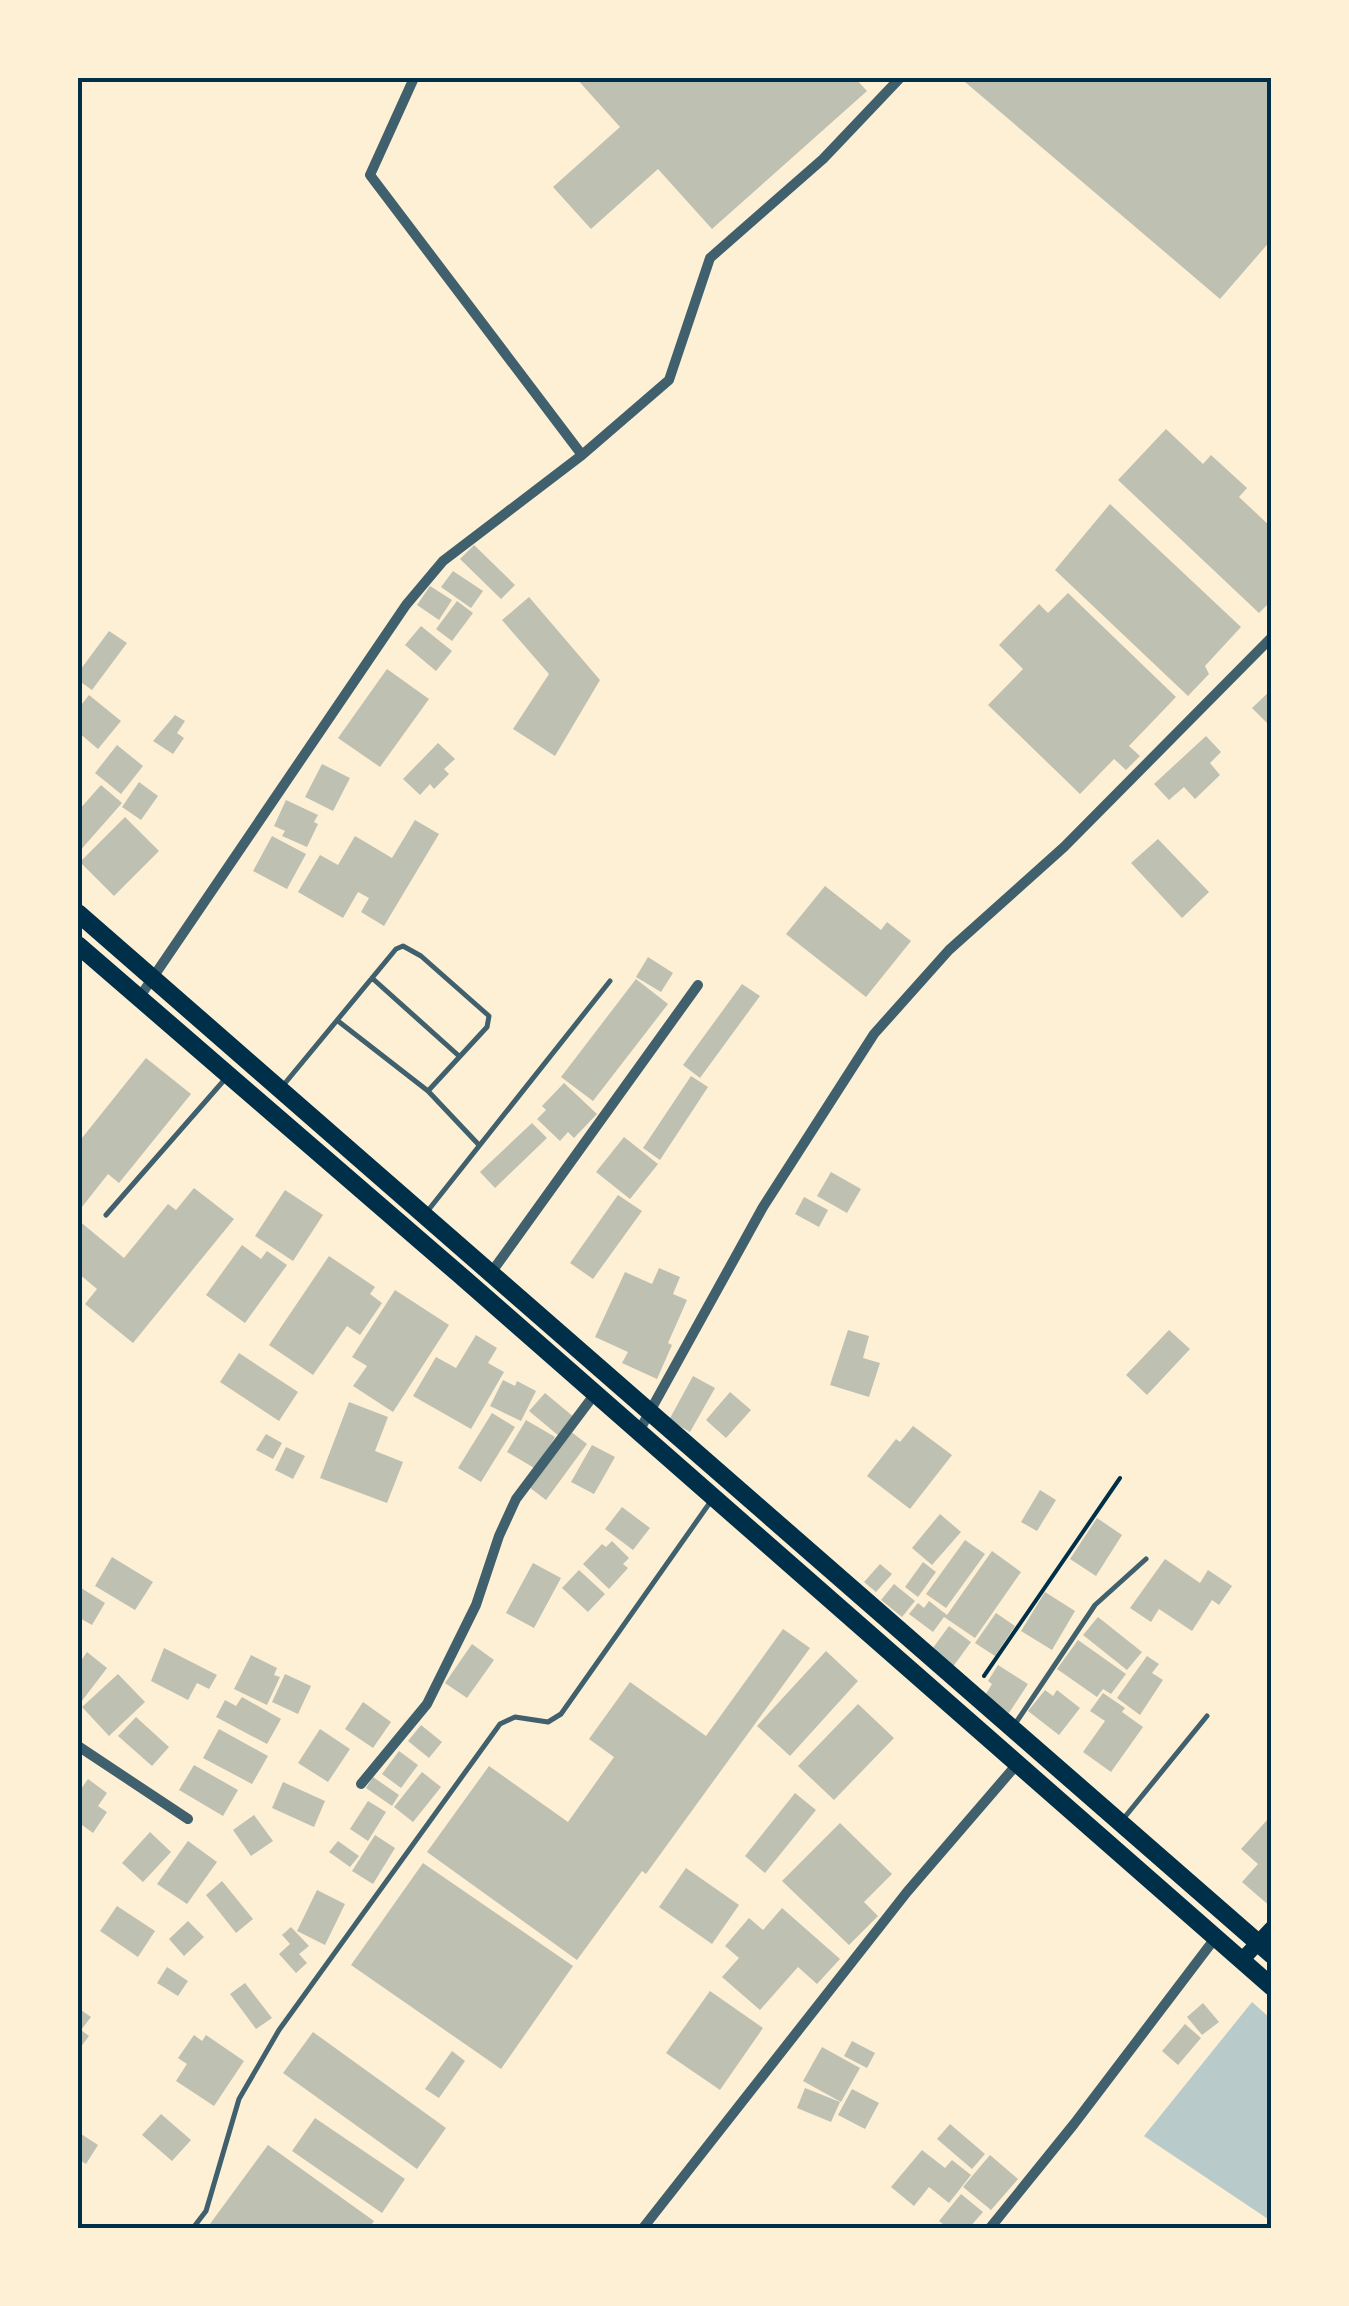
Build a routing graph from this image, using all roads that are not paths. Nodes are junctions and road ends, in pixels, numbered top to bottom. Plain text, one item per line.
1 (414, 78) edge
2 (900, 78) edge
3 (582, 454) junction
4 (1272, 636) edge
5 (78, 914) edge
6 (78, 946) edge
7 (372, 978) junction
8 (154, 979) junction
9 (610, 981) dead end
10 (698, 986) dead end
11 (139, 998) junction
12 (338, 1021) junction
13 (460, 1057) junction
14 (228, 1075) junction
15 (280, 1090) junction
16 (428, 1091) junction
17 (480, 1145) junction
18 (106, 1215) dead end
19 (424, 1215) junction
20 (491, 1273) junction
21 (594, 1395) junction
22 (650, 1411) junction
23 (637, 1434) junction
24 (712, 1499) junction
25 (1146, 1559) dead end
26 (1207, 1716) dead end
27 (1012, 1727) junction
28 (78, 1746) edge
29 (1018, 1764) junction
30 (361, 1784) dead end
31 (188, 1819) dead end
32 (1120, 1822) junction
33 (1272, 1928) edge
34 (1216, 1937) junction
35 (1265, 1949) edge
36 (1241, 1961) junction
37 (1272, 1987) edge
38 (193, 2228) edge
39 (643, 2228) edge
40 (990, 2228) edge

1 - 3 street
2 - 3 street
3 - 8 street
4 - 22 street
5 - 8 highway
6 - 11 highway
7 - 12 lane
7 - 13 lane
7 - 13 lane
8 - 11 street
8 - 15 highway
9 - 17 lane
10 - 20 street
11 - 14 highway
12 - 15 lane
12 - 16 lane
13 - 16 lane
14 - 18 lane
14 - 21 highway
15 - 19 highway
16 - 17 lane
17 - 19 lane
19 - 20 highway
20 - 22 highway
21 - 23 highway
21 - 30 street
22 - 23 street
22 - 27 highway
23 - 24 highway
24 - 29 highway
24 - 38 lane
25 - 27 lane
26 - 32 lane
27 - 32 highway
28 - 31 street
29 - 34 highway
29 - 39 street
32 - 35 highway
33 - 35 main road
34 - 36 highway
34 - 40 street
35 - 36 main road
36 - 37 highway

